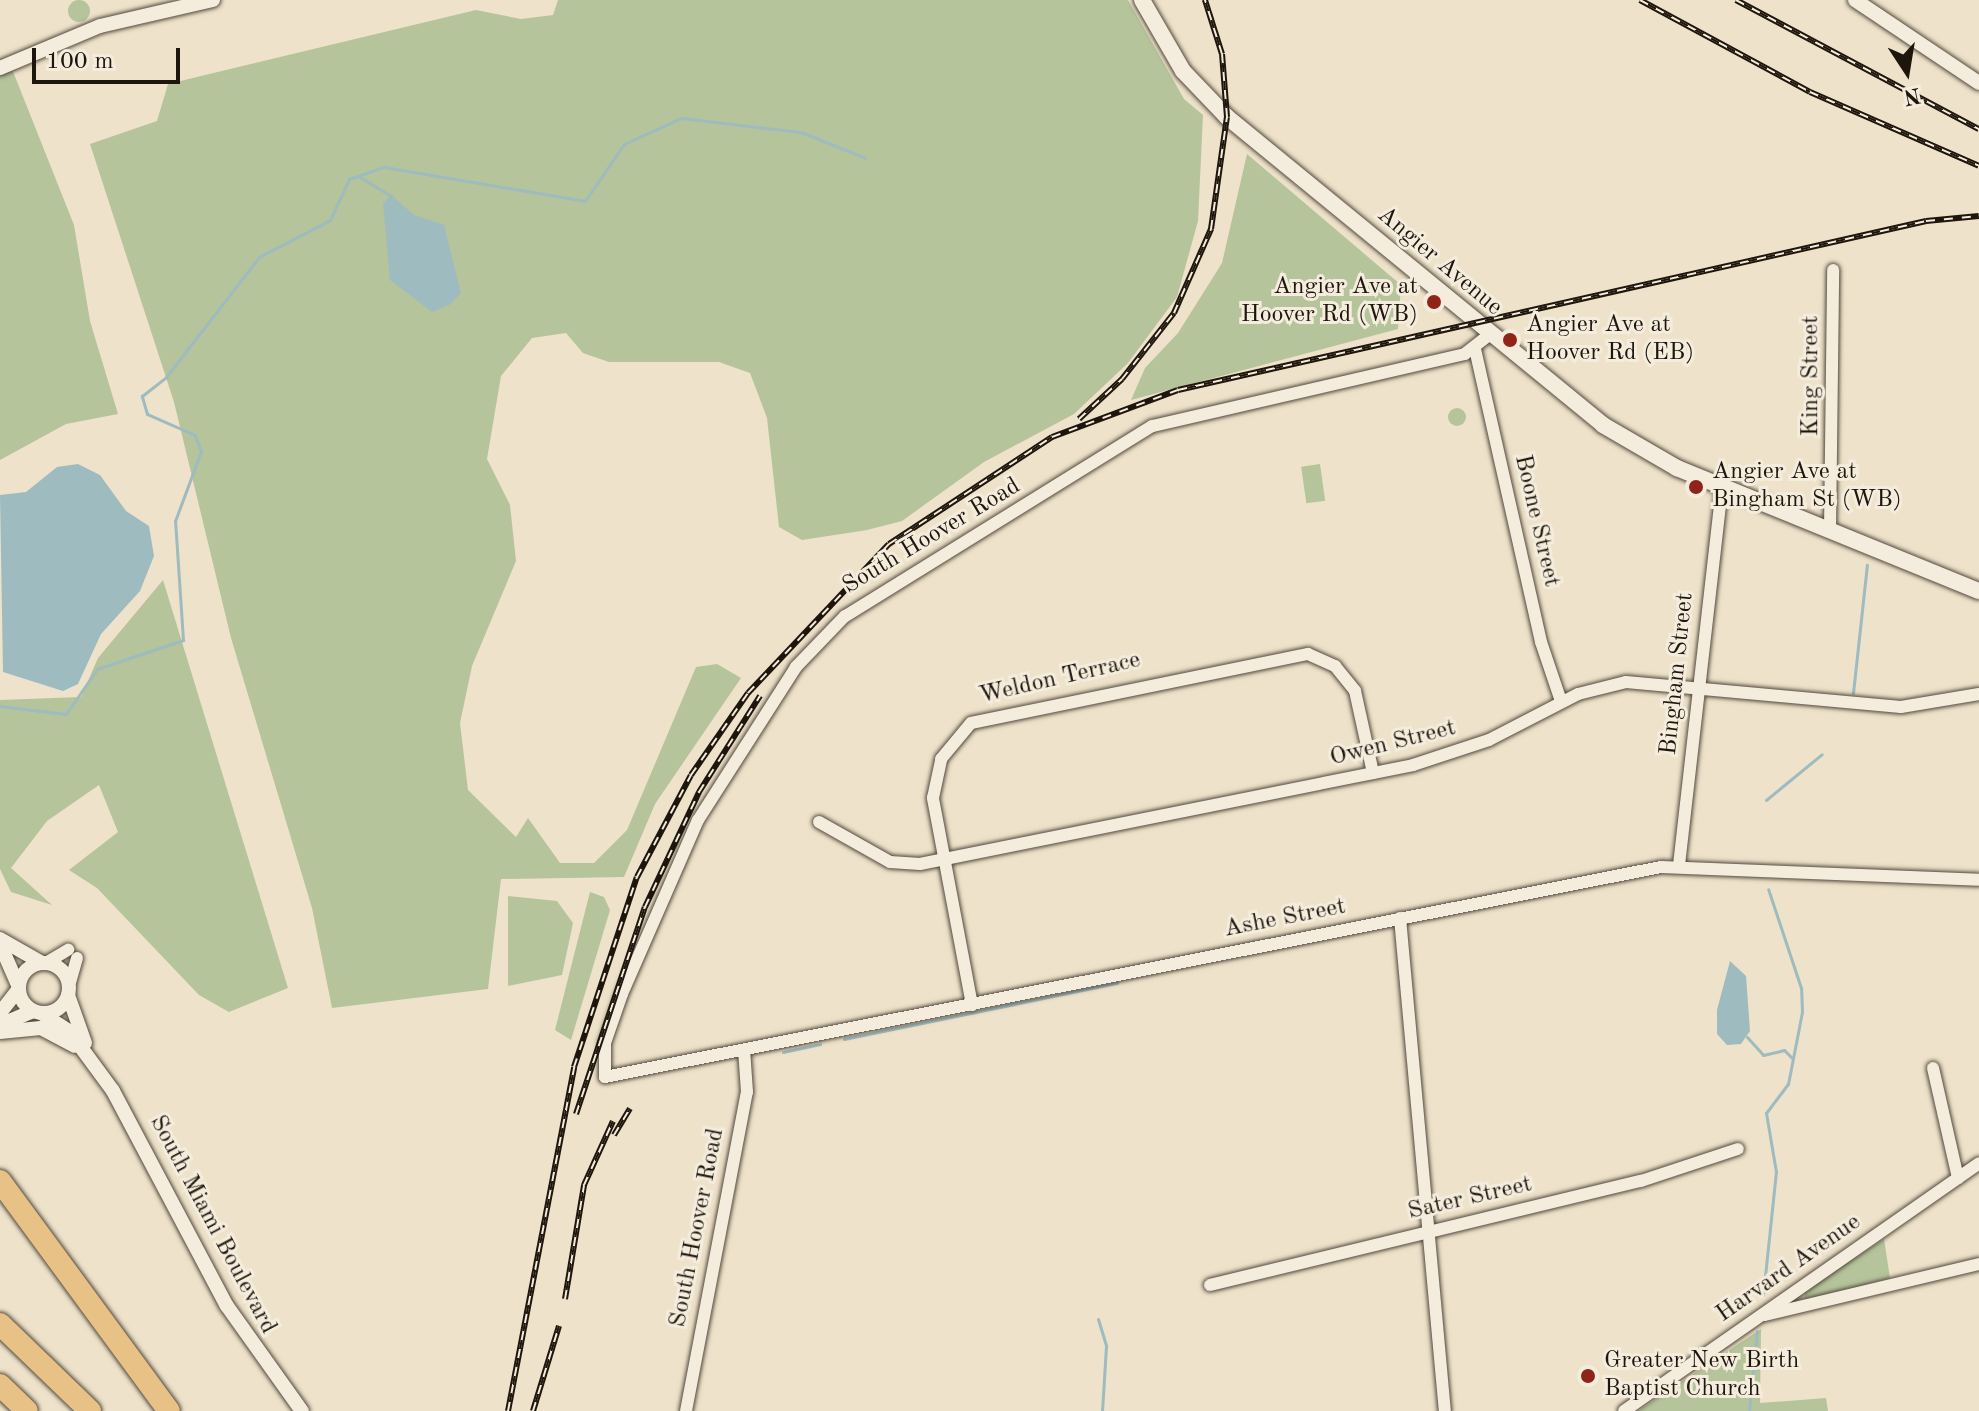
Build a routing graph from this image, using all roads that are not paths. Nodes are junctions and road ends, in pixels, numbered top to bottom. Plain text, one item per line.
1 (213, 0) edge
2 (1142, 0) edge
3 (1855, 0) edge
4 (0, 68) edge
5 (1979, 83) edge
6 (1833, 270) dead end
7 (1489, 335) junction
8 (1475, 349) junction
9 (1722, 487) junction
10 (1830, 531) junction
11 (1979, 591) edge
12 (1699, 686) junction
13 (1979, 694) edge
14 (1561, 701) junction
15 (1373, 773) junction
16 (819, 822) dead end
17 (943, 860) junction
18 (1679, 865) junction
19 (1979, 880) edge
20 (1400, 918) junction
21 (0, 941) edge
22 (44, 963) junction
23 (18, 988) junction
24 (69, 990) junction
25 (972, 1005) junction
26 (37, 1012) junction
27 (0, 1013) edge
28 (0, 1025) edge
29 (0, 1032) edge
30 (744, 1053) junction
31 (89, 1055) junction
32 (1933, 1068) dead end
33 (605, 1077) joint
34 (1738, 1149) dead end
35 (1979, 1163) edge
36 (1958, 1178) junction
37 (0, 1181) edge
38 (1425, 1231) junction
39 (1979, 1264) edge
40 (1210, 1285) dead end
41 (1761, 1316) junction
42 (0, 1324) edge
43 (0, 1385) edge
44 (27, 1411) edge
45 (90, 1411) edge
46 (169, 1411) edge
47 (302, 1411) edge
48 (686, 1411) edge
49 (1445, 1411) edge
50 (1624, 1411) edge

1 - 4 street
2 - 7 main road, Angier Avenue
3 - 5 street
6 - 10 street, King Street
7 - 8 street
7 - 9 main road, Angier Avenue
8 - 14 street, Boone Street
8 - 33 street, South Hoover Road
9 - 10 main road, Angier Avenue
9 - 12 street, Bingham Street
10 - 11 main road, Angier Avenue
12 - 13 street, Owen Street
12 - 14 street, Owen Street
12 - 18 street, Bingham Street
14 - 15 street, Owen Street
15 - 17 street, Owen Street
15 - 17 street, Weldon Terrace
16 - 17 street, Owen Street
17 - 25 street, Weldon Terrace
18 - 19 street, Ashe Street
18 - 20 street, Ashe Street
20 - 25 street, Ashe Street
20 - 38 street
21 - 22 street
21 - 23 street
22 - 23 street
22 - 24 street
22 - 24 street
23 - 26 street
23 - 27 street
24 - 26 street
24 - 31 street, South Miami Boulevard
25 - 30 street, Ashe Street
26 - 28 street
26 - 31 street, South Miami Boulevard
29 - 31 street
30 - 33 street, Ashe Street
30 - 48 street, South Hoover Road
31 - 47 street, South Miami Boulevard
32 - 36 street
34 - 38 street, Sater Street
35 - 36 street, Harvard Avenue
36 - 41 street, Harvard Avenue
37 - 46 highway
38 - 40 street, Sater Street
38 - 49 street
39 - 41 street
41 - 50 street, Harvard Avenue
42 - 45 highway
43 - 44 highway

